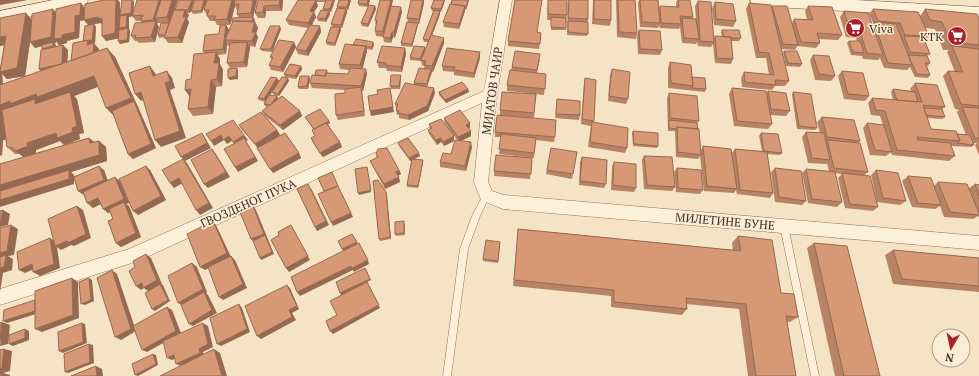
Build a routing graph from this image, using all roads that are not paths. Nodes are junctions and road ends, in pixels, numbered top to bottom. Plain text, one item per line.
1 (80, 0) edge
2 (506, 0) edge
3 (758, 0) edge
4 (979, 12) edge
5 (0, 17) edge
6 (490, 94) junction
7 (484, 188) junction
8 (784, 226) junction
9 (979, 243) edge
10 (0, 297) edge
11 (447, 376) edge
12 (815, 376) edge

1 - 5 main road
2 - 6 street, МИЈАТОВ ЧАИР
3 - 4 main road
6 - 7 street, МИЈАТОВ ЧАИР
6 - 10 street, ГВОЗДЕНОГ ПУКА
7 - 8 street, МИЛЕТИНЕ БУНЕ
7 - 11 lane
8 - 9 street, МИЛЕТИНЕ БУНЕ
8 - 12 lane

